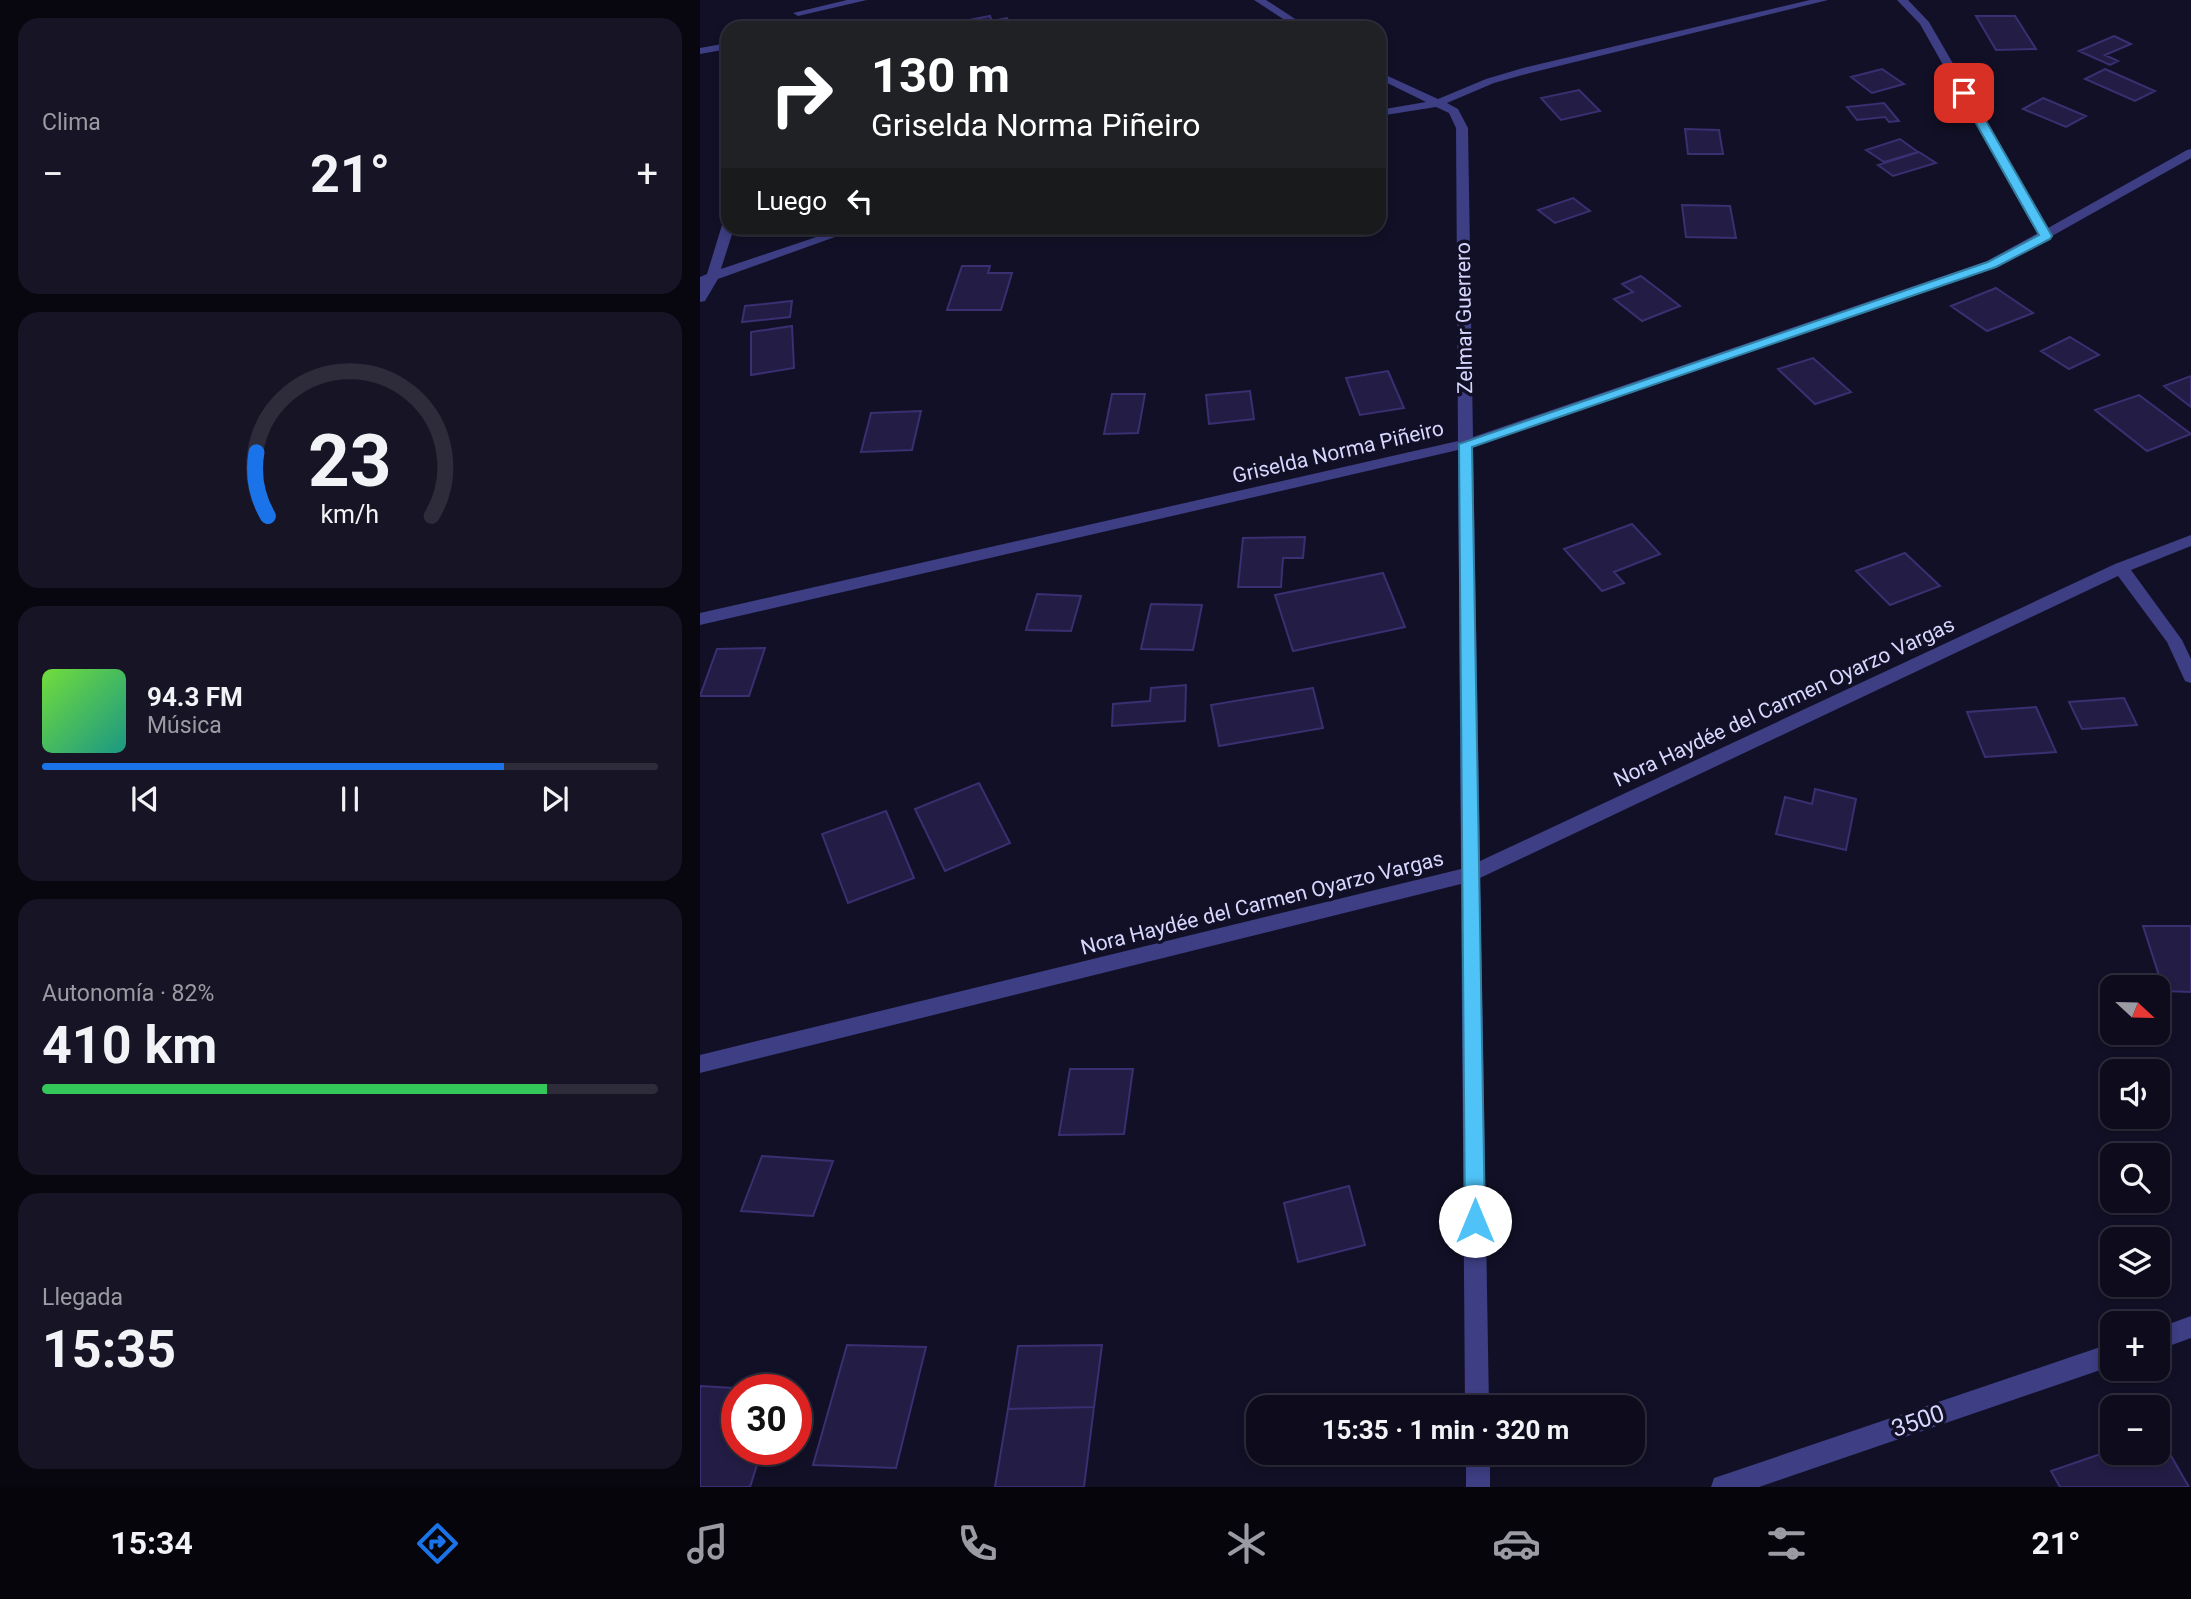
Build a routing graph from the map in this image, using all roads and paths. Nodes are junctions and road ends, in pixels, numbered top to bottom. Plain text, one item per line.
1 (806, 0) edge
2 (862, 0) edge
3 (1259, 0) edge
4 (1823, 0) edge
5 (1902, 0) edge
6 (798, 13) junction
7 (794, 21) edge
8 (1293, 21) edge
9 (721, 47) edge
10 (700, 51) edge
11 (1386, 79) edge
12 (1439, 103) junction
13 (1386, 112) edge
14 (2191, 153) edge
15 (724, 235) edge
16 (833, 235) edge
17 (2046, 236) junction
18 (706, 279) edge
19 (700, 298) edge
20 (1466, 444) junction
21 (2191, 540) edge
22 (2121, 568) junction
23 (700, 619) edge
24 (2191, 677) edge
25 (1471, 874) junction
26 (700, 1064) edge
27 (2191, 1327) edge
28 (2170, 1335) edge
29 (2100, 1358) edge
30 (1478, 1395) edge
31 (1478, 1465) edge
32 (1478, 1487) edge
33 (1723, 1487) edge

1 - 6 street
2 - 6 street
3 - 8 street
4 - 12 street
5 - 17 street
6 - 7 street
9 - 10 street
11 - 12 street, Zelmar Guerrero
12 - 13 street
12 - 20 street, Zelmar Guerrero
14 - 17 street, Griselda Norma Piñeiro
15 - 18 street
16 - 18 street
17 - 20 street, Griselda Norma Piñeiro
18 - 19 street
20 - 23 street, Griselda Norma Piñeiro
20 - 25 street, Zelmar Guerrero
21 - 22 street, Nora Haydée del Carmen Oyarzo Vargas
22 - 24 street
22 - 25 street, Nora Haydée del Carmen Oyarzo Vargas
25 - 26 street, Nora Haydée del Carmen Oyarzo Vargas
25 - 30 street, Zelmar Guerrero
27 - 28 street
29 - 33 street, 3500
31 - 32 street

